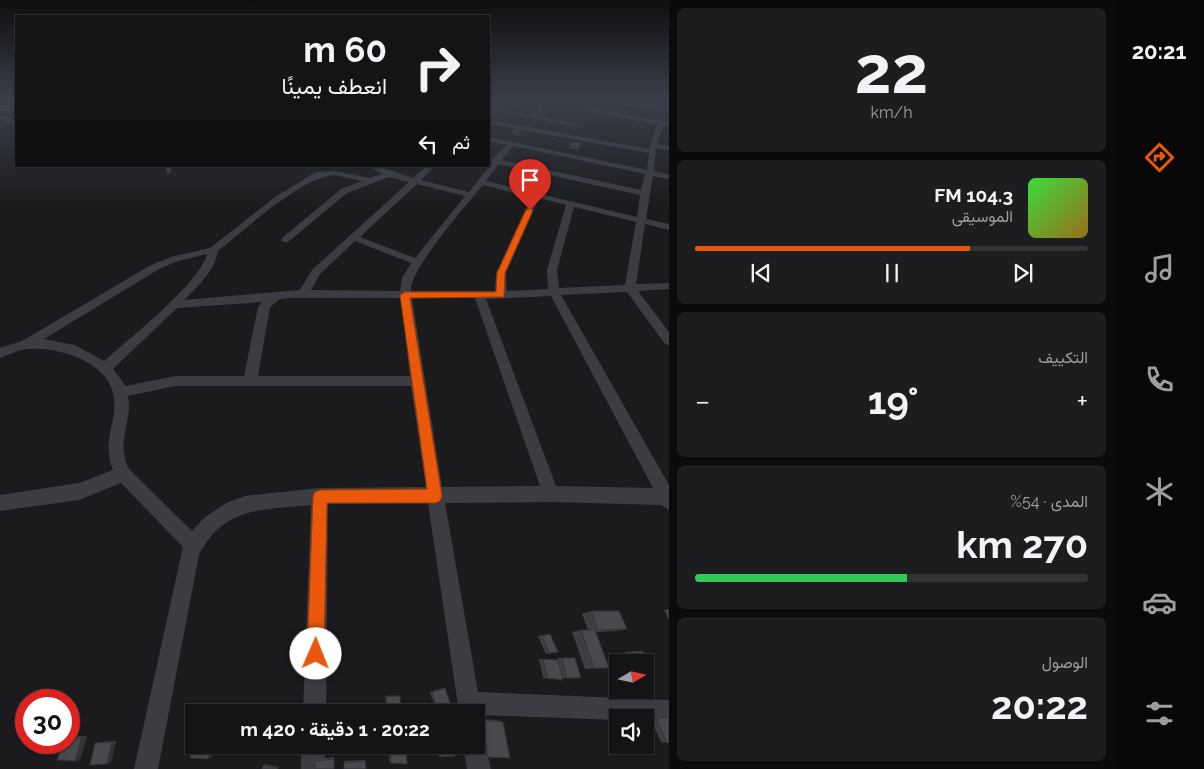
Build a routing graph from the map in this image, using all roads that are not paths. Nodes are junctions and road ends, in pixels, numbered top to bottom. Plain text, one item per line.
1 (560, 135) edge
2 (657, 135) edge
3 (572, 137) joint
4 (490, 139) edge
5 (601, 143) junction
6 (511, 144) junction
7 (653, 148) junction
8 (669, 148) edge
9 (592, 160) junction
10 (495, 161) junction
11 (375, 167) edge
12 (430, 167) edge
13 (651, 168) junction
14 (669, 168) edge
15 (388, 174) junction
16 (669, 177) edge
17 (295, 178) dead end
18 (415, 180) junction
19 (371, 181) junction
20 (480, 182) junction
21 (644, 193) junction
22 (470, 195) junction
23 (536, 195) junction
24 (278, 199) junction
25 (571, 203) junction
26 (641, 220) junction
27 (669, 227) edge
28 (355, 238) junction
29 (285, 240) dead end
30 (213, 250) junction
31 (417, 262) junction
32 (669, 286) edge
33 (630, 288) junction
34 (554, 292) junction
35 (303, 294) junction
36 (405, 295) junction
37 (501, 295) junction
38 (478, 296) junction
39 (275, 297) junction
40 (172, 305) junction
41 (669, 341) edge
42 (26, 344) junction
43 (0, 353) edge
44 (105, 368) junction
45 (250, 381) junction
46 (417, 381) junction
47 (122, 392) junction
48 (122, 472) junction
49 (551, 494) junction
50 (320, 496) junction
51 (435, 496) junction
52 (668, 499) edge
53 (0, 503) edge
54 (194, 545) junction
55 (314, 704) edge
56 (468, 704) edge
57 (485, 708) edge
58 (669, 710) edge
59 (313, 754) edge
60 (476, 754) edge
61 (146, 769) edge
62 (312, 769) edge
63 (479, 769) edge

1 - 3 street
2 - 7 street
3 - 5 street
4 - 6 street
5 - 7 street
5 - 9 street
6 - 9 street
6 - 10 street
7 - 8 street
7 - 13 street
9 - 13 street
10 - 20 street
10 - 21 street
11 - 15 street
12 - 18 street
13 - 14 street
13 - 16 street
13 - 21 street
15 - 18 street
15 - 19 street
17 - 24 street
18 - 22 street
18 - 28 street
19 - 24 street
19 - 29 street
20 - 22 street
20 - 23 street
21 - 26 street
22 - 31 street
23 - 25 street
23 - 37 street
24 - 30 street
25 - 26 street
25 - 34 street
26 - 27 street
26 - 33 street
28 - 31 street
28 - 35 street
30 - 40 street
30 - 42 street
31 - 36 street
32 - 33 street
33 - 34 street
33 - 41 street
34 - 37 street
34 - 52 street
35 - 36 street
35 - 39 street
36 - 38 street
36 - 46 street
37 - 38 street
38 - 49 street
39 - 40 street
39 - 45 street
40 - 44 street
42 - 43 street
42 - 44 street
44 - 47 street
45 - 46 street
45 - 47 street
46 - 51 street
47 - 48 street
48 - 53 street
48 - 54 street
49 - 51 street
49 - 52 street
50 - 51 street
50 - 54 street
50 - 55 street
51 - 56 street
54 - 61 street
57 - 58 street
59 - 62 street
60 - 63 street

